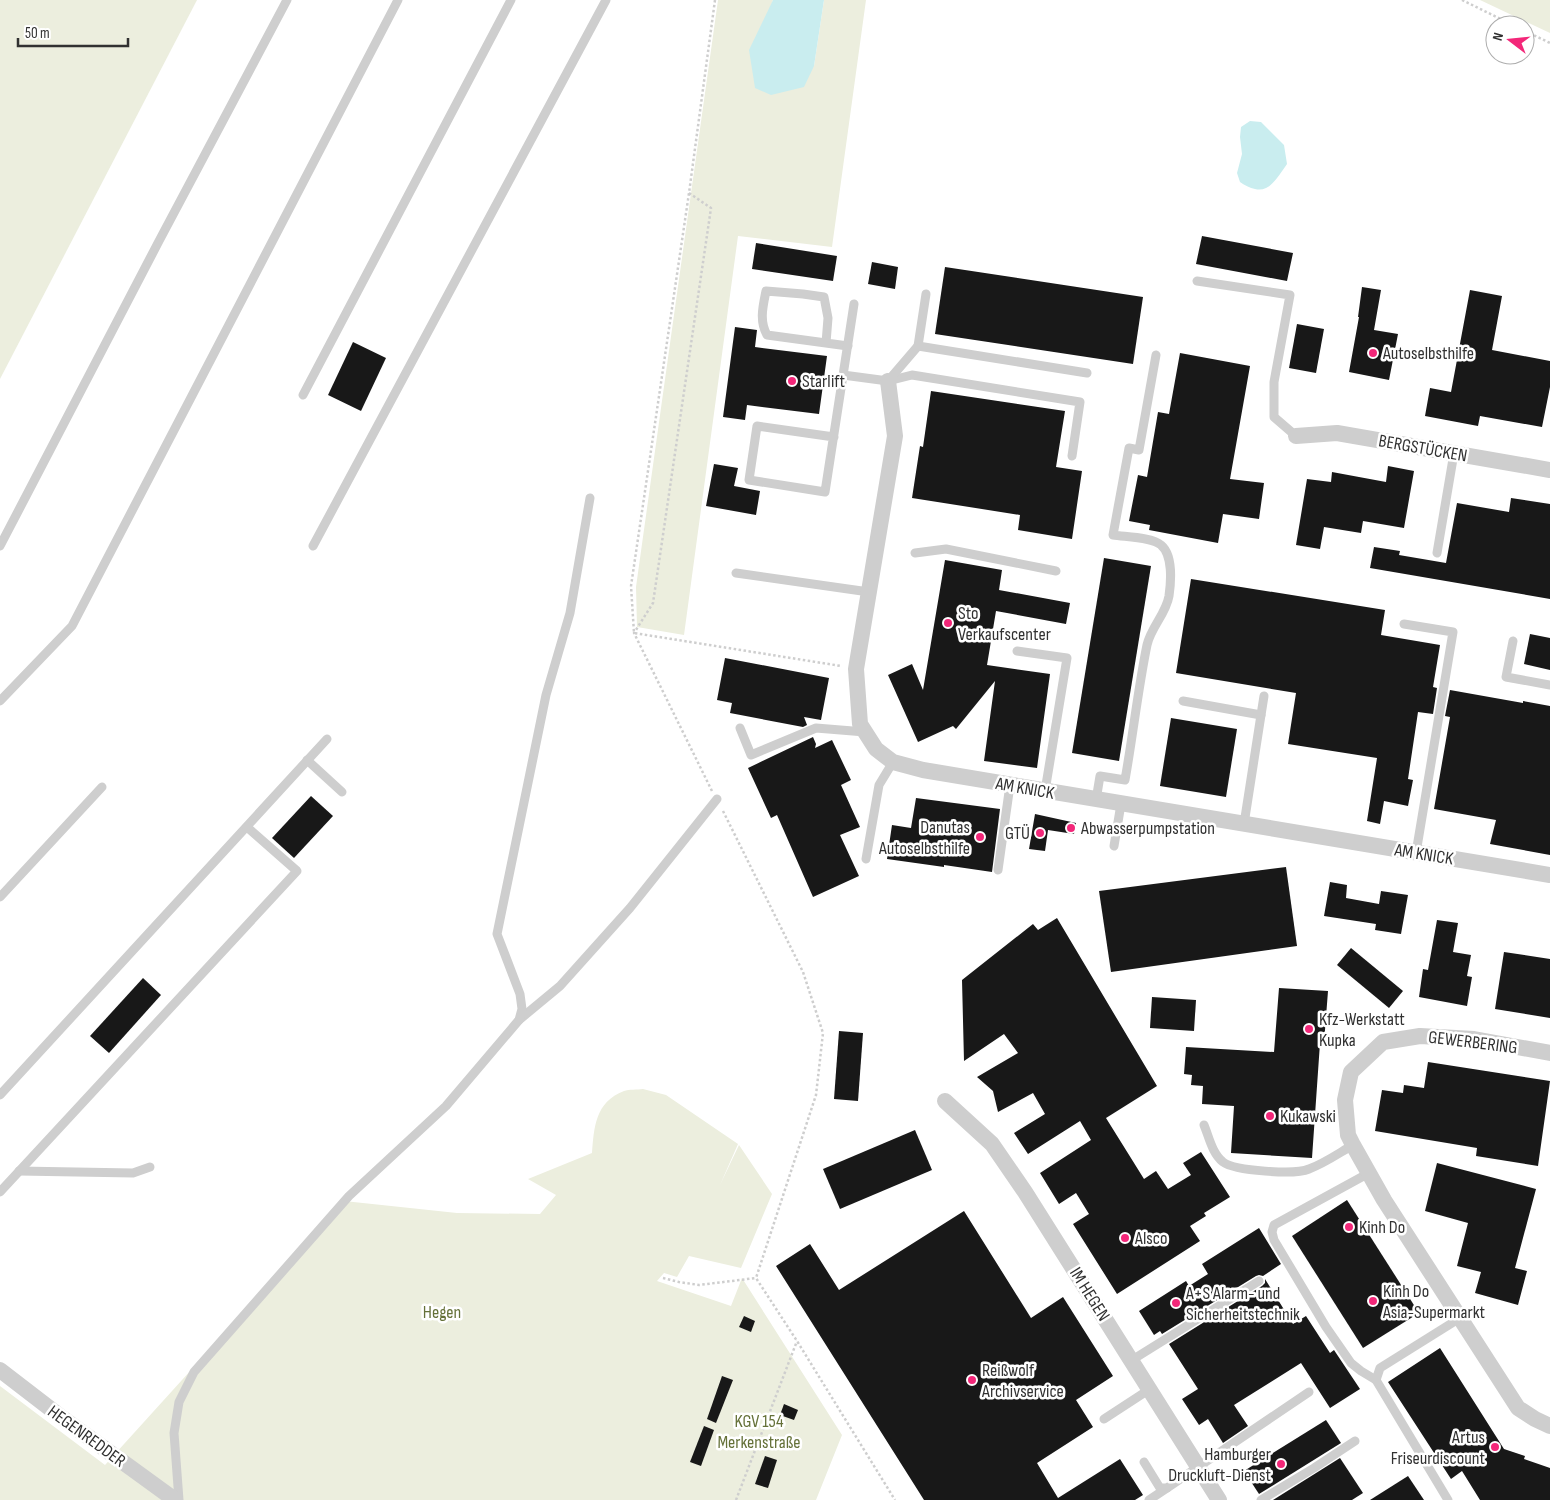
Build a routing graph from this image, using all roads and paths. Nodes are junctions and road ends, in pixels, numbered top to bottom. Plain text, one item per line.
1 (287, 0) edge
2 (398, 0) edge
3 (511, 0) edge
4 (606, 0) edge
5 (715, 0) edge
6 (1462, 0) edge
7 (1493, 15) edge
8 (1535, 36) edge
9 (1550, 43) edge
10 (689, 193) junction
11 (1197, 280) dead end
12 (926, 294) dead end
13 (854, 304) dead end
14 (826, 343) junction
15 (848, 346) junction
16 (918, 346) junction
17 (1156, 355) dead end
18 (1087, 373) dead end
19 (843, 375) junction
20 (888, 381) junction
21 (303, 396) dead end
22 (1296, 436) joint
23 (834, 438) junction
24 (1454, 453) junction
25 (1072, 456) dead end
26 (1550, 470) edge
27 (590, 498) dead end
28 (0, 546) edge
29 (313, 546) dead end
30 (915, 553) dead end
31 (1437, 553) dead end
32 (1056, 571) dead end
33 (736, 573) dead end
34 (869, 592) junction
35 (1404, 624) dead end
36 (634, 633) junction
37 (1513, 641) dead end
38 (1017, 650) dead end
39 (856, 669) junction
40 (1550, 685) edge
41 (1264, 696) dead end
42 (0, 701) edge
43 (1183, 701) dead end
44 (1261, 715) junction
45 (740, 728) dead end
46 (866, 732) junction
47 (326, 739) dead end
48 (307, 760) junction
49 (893, 762) junction
50 (1010, 785) junction
51 (102, 787) dead end
52 (1045, 791) junction
53 (342, 792) dead end
54 (717, 799) junction
55 (1096, 800) junction
56 (1121, 804) junction
57 (1244, 824) junction
58 (247, 826) junction
59 (1114, 846) dead end
60 (1416, 853) junction
61 (866, 860) dead end
62 (998, 870) dead end
63 (1550, 875) edge
64 (0, 897) edge
65 (519, 1020) junction
66 (1550, 1053) edge
67 (0, 1095) edge
68 (945, 1101) dead end
69 (1204, 1125) dead end
70 (1353, 1144) junction
71 (150, 1167) dead end
72 (19, 1171) junction
73 (1369, 1173) junction
74 (0, 1192) edge
75 (663, 1278) dead end
76 (756, 1278) junction
77 (1259, 1281) dead end
78 (1460, 1318) junction
79 (797, 1341) junction
80 (1132, 1360) junction
81 (0, 1370) edge
82 (1376, 1380) junction
83 (1150, 1389) junction
84 (1309, 1392) dead end
85 (1104, 1419) dead end
86 (1550, 1426) edge
87 (1355, 1440) dead end
88 (1144, 1462) dead end
89 (1199, 1468) junction
90 (1168, 1488) junction
91 (175, 1500) edge
92 (179, 1500) edge
93 (736, 1500) edge
94 (895, 1500) edge
95 (1149, 1500) edge
96 (1219, 1500) edge
97 (1261, 1500) edge
98 (1448, 1500) edge

1 - 28 lane
2 - 42 lane
3 - 21 lane
4 - 29 lane
5 - 10 path
6 - 7 path
8 - 9 path
10 - 36 path
10 - 36 path
11 - 22 lane
12 - 16 lane
13 - 15 lane
14 - 14 lane
14 - 15 lane
15 - 19 lane
16 - 18 lane
16 - 20 lane
17 - 55 lane
19 - 20 lane
19 - 23 lane
20 - 25 lane
20 - 34 street, AM KNICK
22 - 24 street, BERGSTÜCKEN
23 - 23 lane
24 - 26 street, BERGSTÜCKEN
24 - 31 lane
27 - 65 lane
30 - 32 lane
33 - 34 lane
34 - 39 street, AM KNICK
35 - 60 lane
36 - 39 path
36 - 54 path
37 - 40 lane
38 - 52 lane
39 - 46 street, AM KNICK
41 - 44 lane
43 - 44 lane
44 - 57 lane
45 - 46 lane
46 - 49 street, AM KNICK
47 - 48 lane
48 - 53 lane
48 - 58 lane
49 - 50 street, AM KNICK
49 - 61 lane
50 - 52 street, AM KNICK
50 - 62 lane
51 - 64 lane
52 - 55 street, AM KNICK
54 - 65 lane
54 - 76 path
55 - 56 street, AM KNICK
56 - 57 street, AM KNICK
56 - 59 lane
57 - 60 street, AM KNICK
58 - 67 lane
58 - 72 lane
60 - 63 street, AM KNICK
65 - 92 lane
66 - 70 street, GEWERBERING
68 - 80 street, IM HEGEN
69 - 70 lane
70 - 73 street, GEWERBERING
71 - 72 lane
72 - 74 lane
73 - 78 street, GEWERBERING
73 - 82 lane
75 - 76 path
76 - 79 path
77 - 80 lane
78 - 82 lane
78 - 86 street, GEWERBERING
79 - 93 path
79 - 94 path
80 - 83 street, IM HEGEN
81 - 91 street, HEGENREDDER
82 - 98 lane
83 - 85 lane
83 - 89 street, IM HEGEN
84 - 89 lane
87 - 97 lane
88 - 90 lane
89 - 90 lane
89 - 96 street, IM HEGEN
90 - 95 lane

